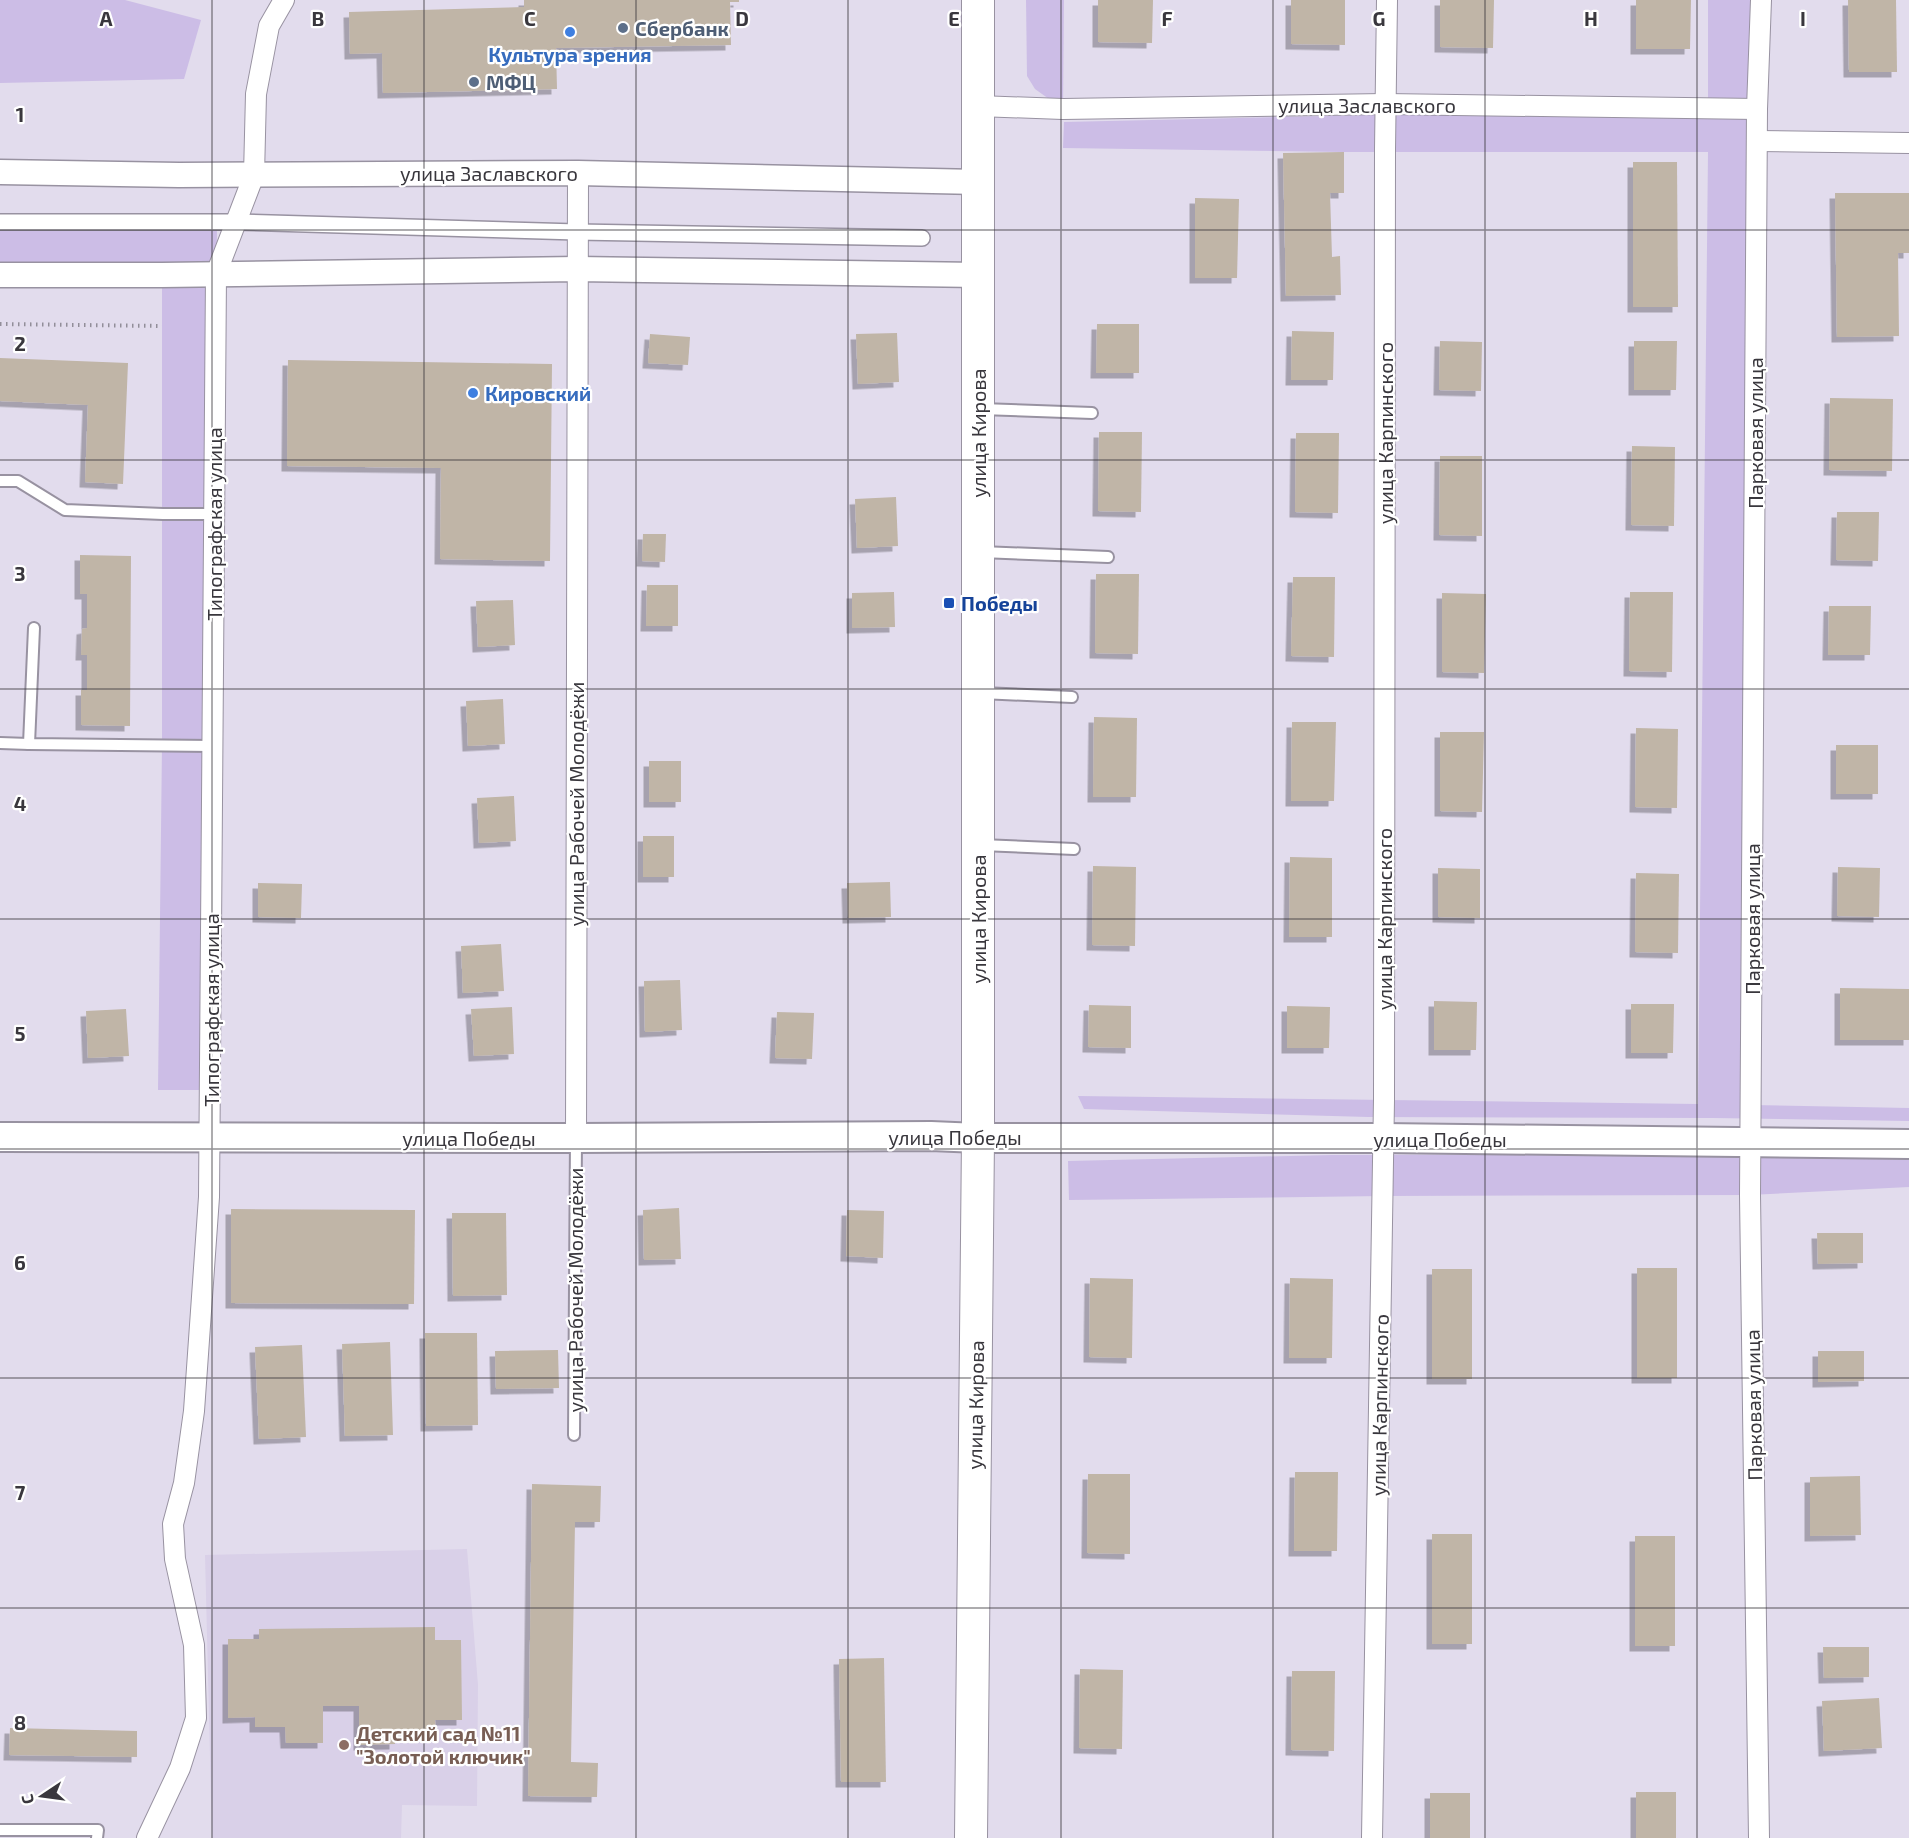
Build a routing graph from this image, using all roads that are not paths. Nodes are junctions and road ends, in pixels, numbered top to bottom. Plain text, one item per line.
1 (271, 0) edge
2 (284, 0) edge
3 (978, 0) edge
4 (1387, 0) edge
5 (1761, 0) edge
6 (269, 26) junction
7 (1385, 104) junction
8 (978, 106) junction
9 (1757, 109) junction
10 (1757, 141) junction
11 (1909, 143) edge
12 (0, 172) edge
13 (578, 173) junction
14 (254, 174) junction
15 (978, 182) junction
16 (0, 222) edge
17 (236, 222) junction
18 (577, 232) junction
19 (922, 238) dead end
20 (577, 269) junction
21 (216, 274) junction
22 (0, 275) edge
23 (978, 275) junction
24 (978, 409) junction
25 (1092, 413) dead end
26 (0, 481) edge
27 (214, 514) junction
28 (978, 552) junction
29 (1108, 557) dead end
30 (34, 628) dead end
31 (978, 693) junction
32 (1072, 697) dead end
33 (0, 743) edge
34 (29, 744) junction
35 (212, 746) junction
36 (978, 845) junction
37 (1074, 849) dead end
38 (0, 1137) edge
39 (210, 1137) junction
40 (576, 1138) junction
41 (978, 1138) junction
42 (1383, 1138) junction
43 (1751, 1141) junction
44 (1909, 1144) edge
45 (574, 1435) dead end
46 (0, 1830) edge
47 (98, 1838) edge
48 (147, 1838) edge
49 (970, 1838) edge
50 (1372, 1838) edge
51 (1759, 1838) edge

1 - 6 lane
2 - 6 street
3 - 8 main road, улица Кирова
4 - 7 street, улица Карпинского
5 - 9 street, Парковая улица
6 - 14 street
7 - 8 street, улица Заславского
7 - 9 street, улица Заславского
7 - 42 street, улица Карпинского
8 - 15 main road, улица Кирова
9 - 10 street, Парковая улица
10 - 11 street
10 - 43 street, Парковая улица
12 - 14 street, улица Заславского
13 - 14 street, улица Заславского
13 - 15 street, улица Заславского
13 - 18 street, улица Рабочей Молодёжи
14 - 17 street, Типографская улица
15 - 23 main road, улица Кирова
16 - 17 street
17 - 18 street
17 - 21 street, Типографская улица
18 - 19 street
18 - 20 street, улица Рабочей Молодёжи
20 - 21 street
20 - 23 street
20 - 40 street, улица Рабочей Молодёжи
21 - 22 street
21 - 27 street, Типографская улица
23 - 24 main road, улица Кирова
24 - 25 lane
24 - 28 main road, улица Кирова
26 - 27 lane
27 - 35 street, Типографская улица
28 - 29 lane
28 - 31 main road, улица Кирова
30 - 34 lane
31 - 32 lane
31 - 36 main road, улица Кирова
33 - 34 lane
34 - 35 lane
35 - 39 street, Типографская улица
36 - 37 lane
36 - 41 main road, улица Кирова
38 - 39 main road, улица Победы
39 - 40 main road, улица Победы
39 - 48 street, Типографская улица
40 - 41 main road, улица Победы
40 - 45 lane, улица Рабочей Молодёжи
41 - 42 main road, улица Победы
41 - 49 main road, улица Кирова
42 - 43 main road, улица Победы
42 - 50 street, улица Карпинского
43 - 44 main road, улица Победы
43 - 51 street, Парковая улица
46 - 47 lane

